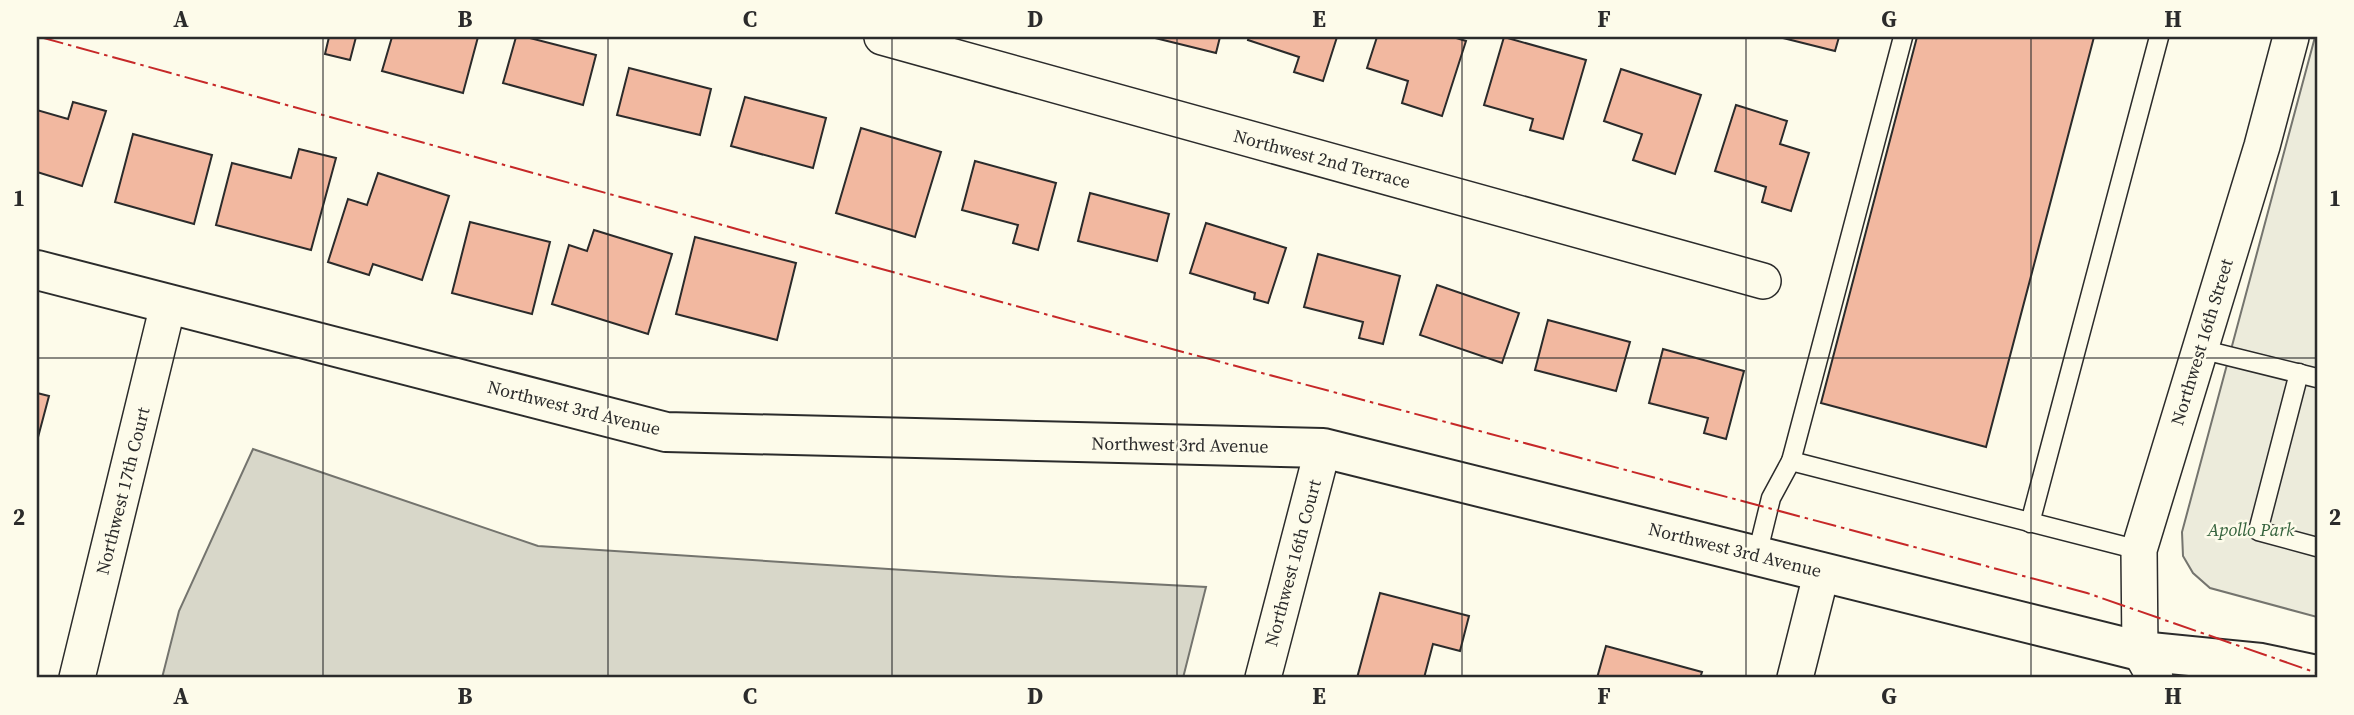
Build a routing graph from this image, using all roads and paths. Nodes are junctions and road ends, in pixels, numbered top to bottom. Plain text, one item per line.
1 (881, 37) edge
2 (1903, 37) edge
3 (2159, 37) edge
4 (2291, 37) edge
5 (37, 270) edge
6 (1763, 281) dead end
7 (168, 305) junction
8 (2200, 349) junction
9 (2299, 373) junction
10 (2317, 378) edge
11 (1323, 448) junction
12 (1791, 461) junction
13 (2030, 523) junction
14 (2317, 547) edge
15 (2139, 550) junction
16 (1757, 555) junction
17 (1822, 572) junction
18 (2147, 665) edge
19 (2306, 675) edge
20 (77, 678) edge
21 (1264, 678) edge
22 (1795, 678) edge

1 - 6 street, Northwest 2nd Terrace
2 - 12 lane
3 - 13 lane
4 - 8 street, Northwest 16th Street
5 - 7 street, Northwest 3rd Avenue
7 - 11 street, Northwest 3rd Avenue
7 - 20 street, Northwest 17th Court
8 - 9 lane
8 - 15 street, Northwest 16th Street
9 - 10 lane
9 - 14 lane
11 - 16 street, Northwest 3rd Avenue
11 - 21 street, Northwest 16th Court
12 - 13 lane
12 - 16 lane
13 - 15 lane
15 - 18 street, Northwest 16th Street
16 - 17 street, Northwest 3rd Avenue
17 - 18 street, Northwest 3rd Avenue
17 - 22 street
18 - 19 street, Northwest 3rd Avenue

